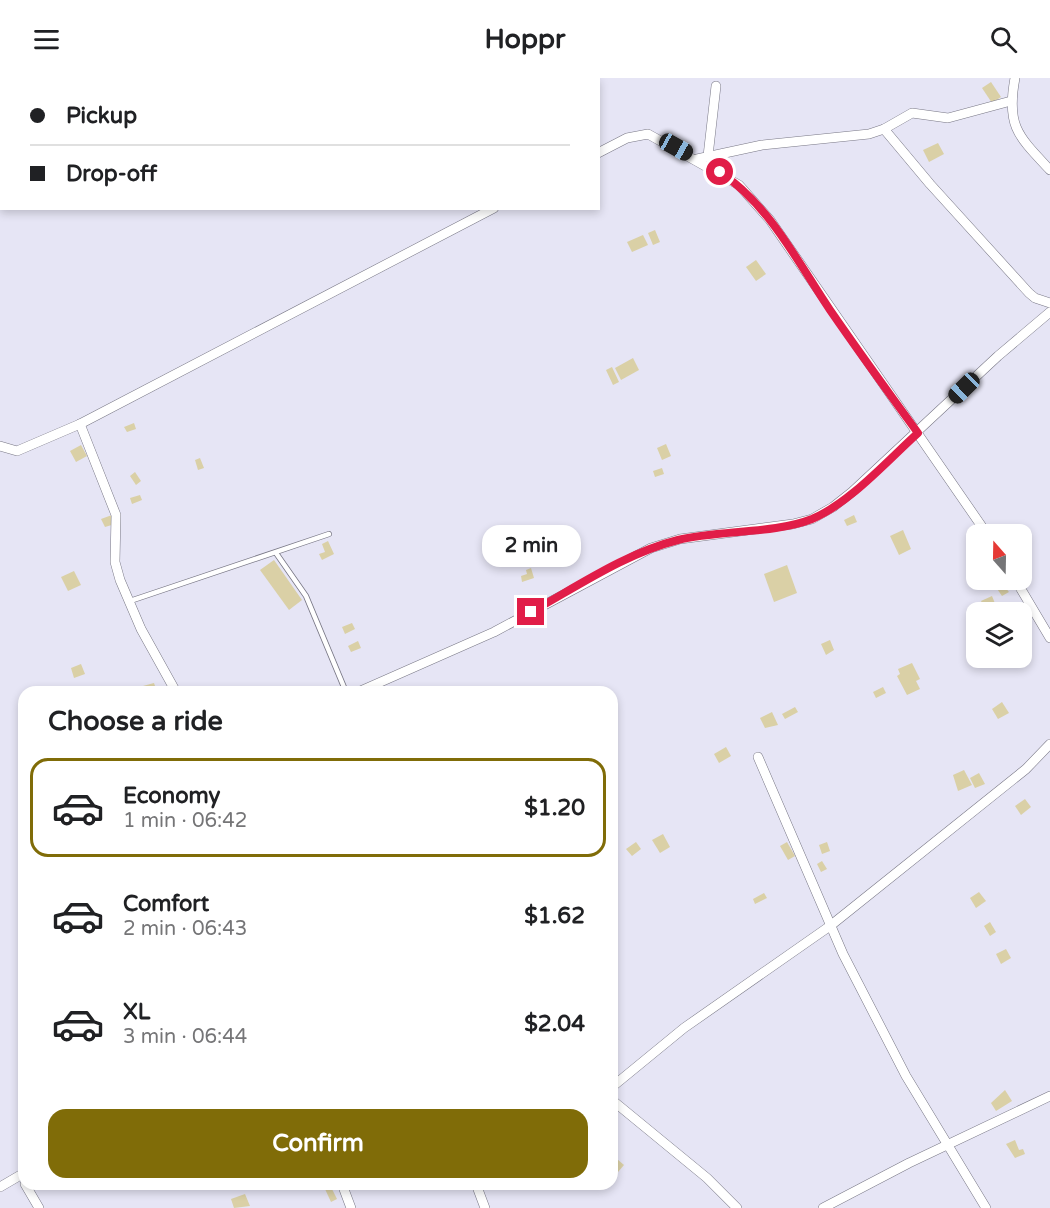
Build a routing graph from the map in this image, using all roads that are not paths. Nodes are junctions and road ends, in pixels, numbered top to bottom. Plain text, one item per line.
1 (1015, 78) edge
2 (716, 86) dead end
3 (1011, 101) junction
4 (884, 129) junction
5 (600, 152) edge
6 (708, 156) junction
7 (697, 159) junction
8 (1050, 170) edge
9 (490, 210) edge
10 (1050, 303) edge
11 (1050, 312) edge
12 (80, 424) junction
13 (918, 433) junction
14 (0, 446) edge
15 (980, 524) edge
16 (329, 534) dead end
17 (276, 553) junction
18 (1022, 590) edge
19 (127, 602) junction
20 (1050, 638) edge
21 (173, 686) edge
22 (344, 686) edge
23 (371, 686) edge
24 (1050, 744) edge
25 (758, 757) dead end
26 (830, 926) junction
27 (618, 1082) edge
28 (1050, 1096) edge
29 (618, 1105) edge
30 (951, 1145) junction
31 (18, 1180) edge
32 (0, 1187) edge
33 (30, 1190) edge
34 (344, 1190) edge
35 (478, 1190) edge
36 (39, 1208) edge
37 (351, 1208) edge
38 (485, 1208) edge
39 (737, 1208) edge
40 (823, 1208) edge
41 (986, 1208) edge

1 - 3 street
2 - 6 street
3 - 4 street
3 - 8 street
4 - 6 street
4 - 10 street
5 - 7 street
6 - 7 street
7 - 13 street
9 - 12 street
11 - 13 street
12 - 14 street
12 - 19 street
13 - 15 street
13 - 23 street
16 - 17 lane
17 - 19 lane
17 - 22 lane
18 - 20 street
19 - 21 street
24 - 26 street
25 - 26 street
26 - 27 street
26 - 30 street
28 - 30 street
29 - 39 street
30 - 40 street
30 - 41 street
31 - 32 street
33 - 36 street
34 - 37 street
35 - 38 street

